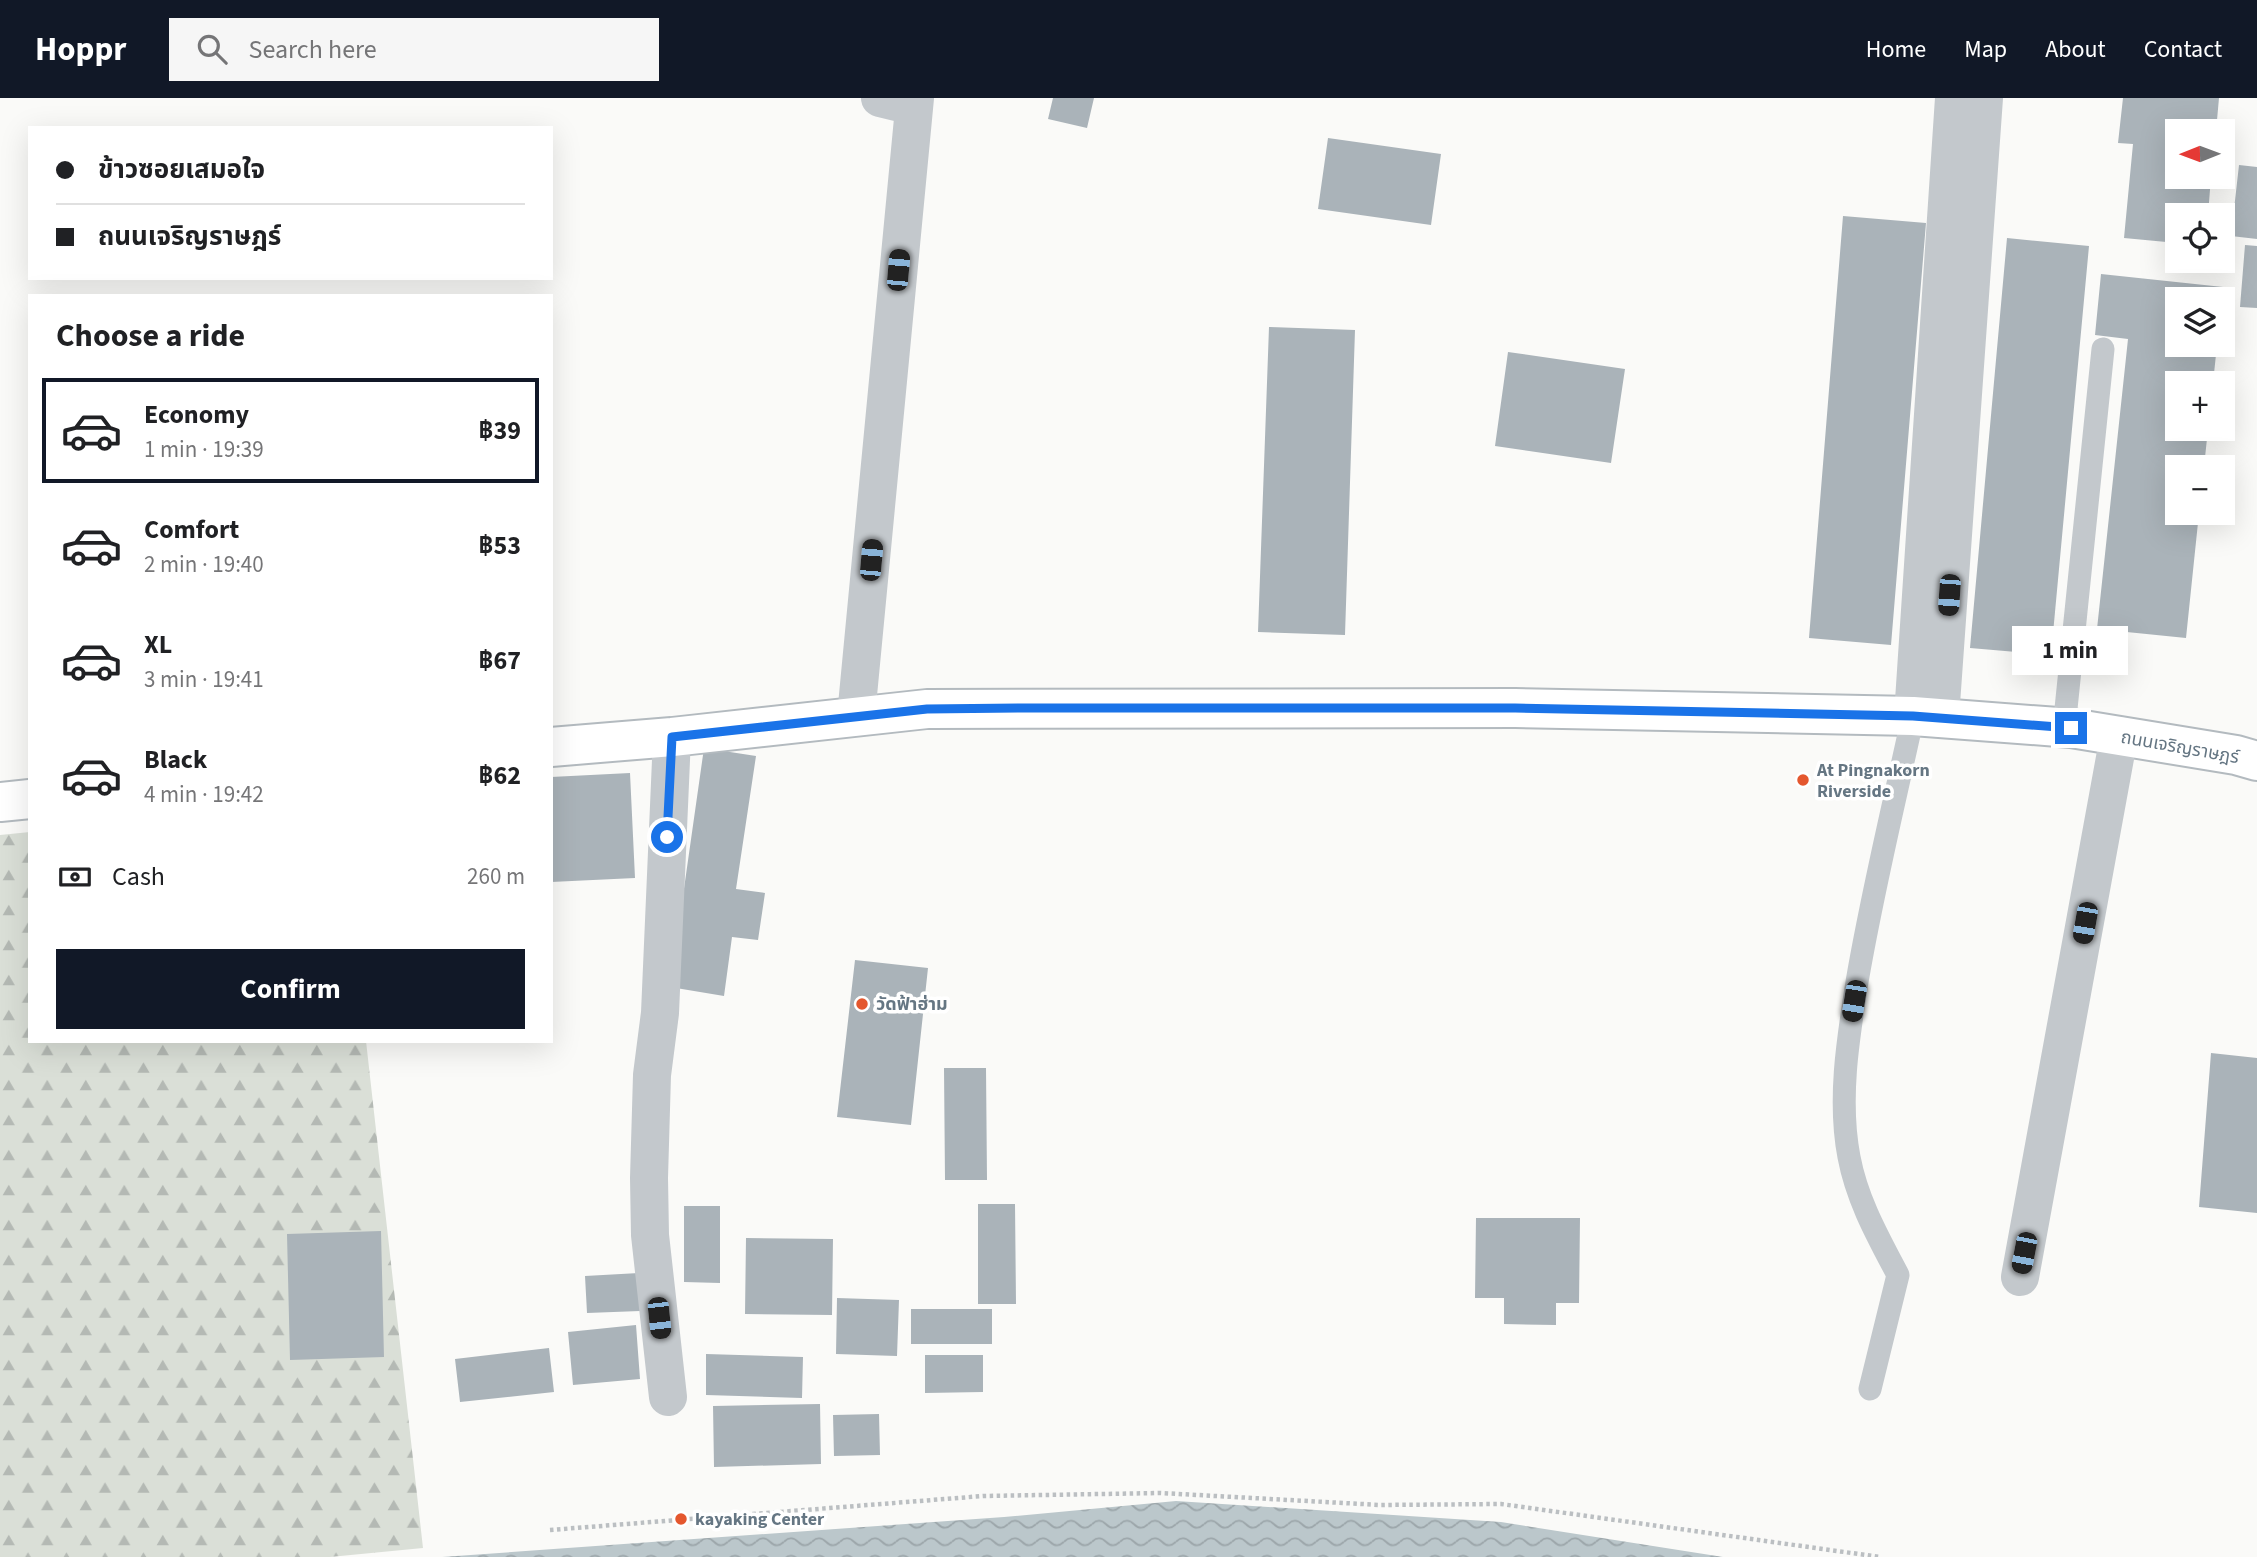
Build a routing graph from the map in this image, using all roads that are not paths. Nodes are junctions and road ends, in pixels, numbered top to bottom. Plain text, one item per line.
1 (1954, 98) edge
2 (1984, 98) edge
3 (903, 101) edge
4 (2103, 349) dead end
5 (856, 716) junction
6 (1926, 717) junction
7 (2064, 728) junction
8 (2119, 736) junction
9 (672, 737) junction
10 (553, 747) edge
11 (2257, 761) edge
12 (28, 799) edge
13 (0, 802) edge
14 (2020, 1277) dead end
15 (1870, 1389) dead end
16 (668, 1397) dead end

1 - 6 street
2 - 6 street
3 - 5 street
4 - 7 lane
5 - 6 main road, ถนนเจริญราษฎร์
5 - 9 main road, ถนนเจริญราษฎร์
6 - 7 main road, ถนนเจริญราษฎร์
6 - 15 lane
7 - 8 main road, ถนนเจริญราษฎร์
8 - 11 main road, ถนนเจริญราษฎร์
8 - 14 street
9 - 10 main road, ถนนเจริญราษฎร์
9 - 16 street
12 - 13 main road

